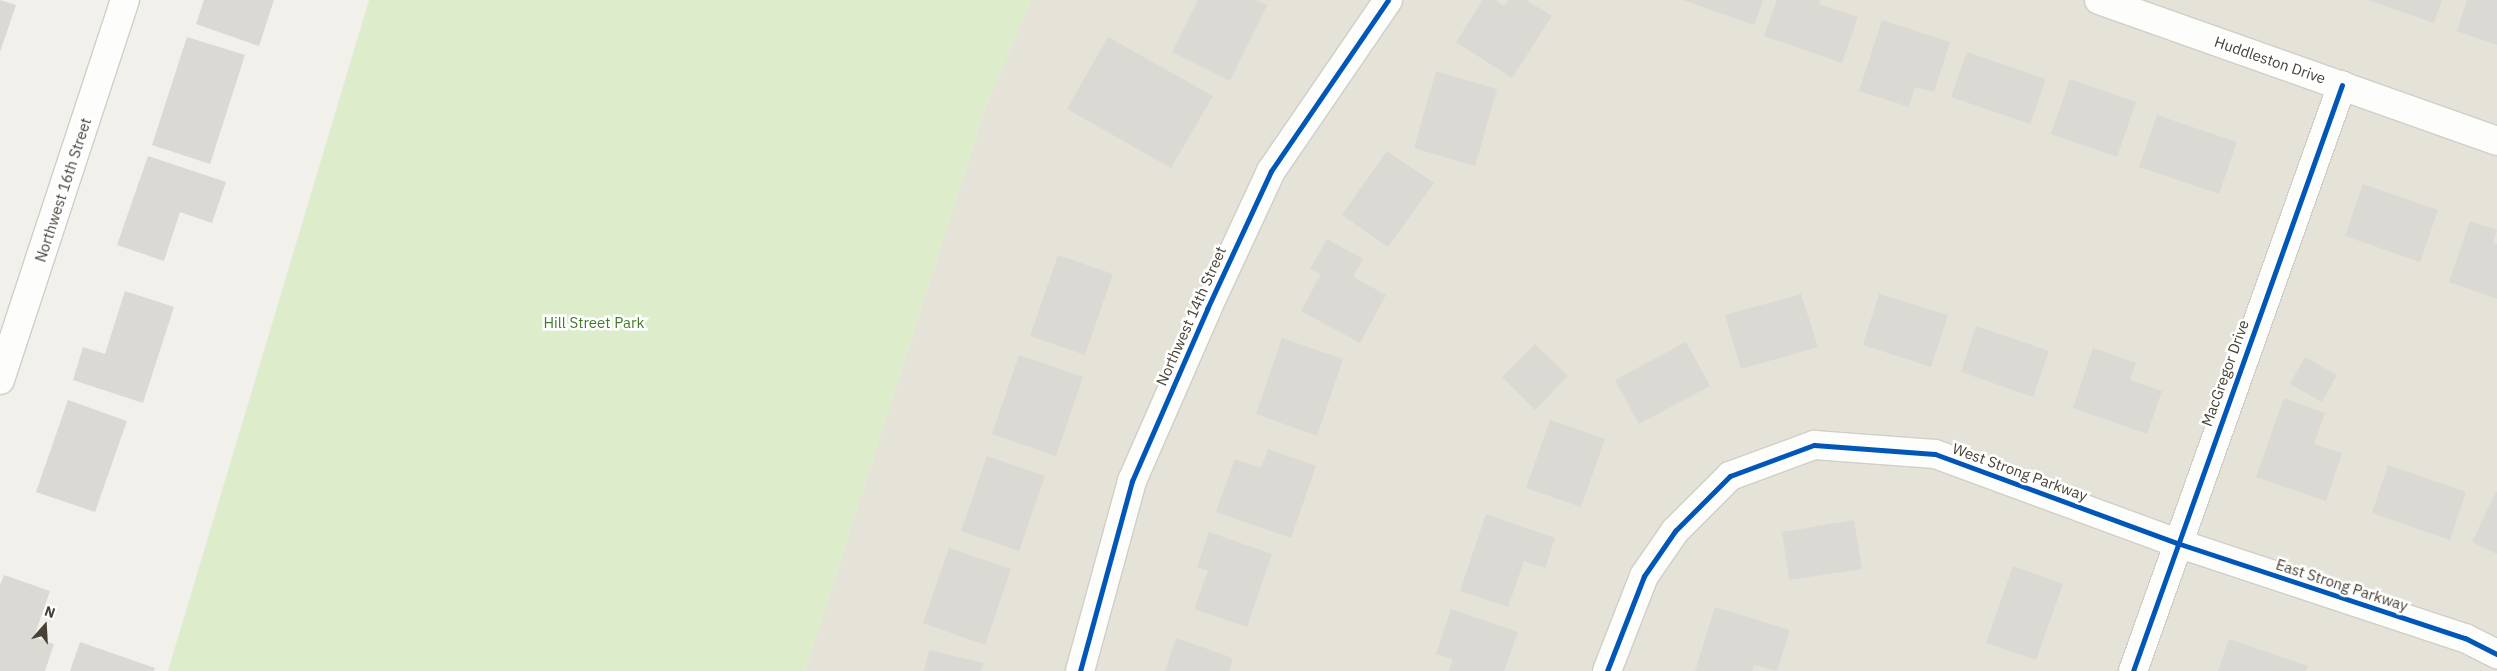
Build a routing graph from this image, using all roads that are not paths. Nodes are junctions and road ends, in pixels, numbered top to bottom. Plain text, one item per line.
1 (125, 0) edge
2 (1388, 0) edge
3 (2099, 0) edge
4 (2342, 85) junction
5 (2497, 141) edge
6 (0, 380) edge
7 (2177, 544) junction
8 (2497, 654) edge
9 (1080, 671) edge
10 (1607, 671) edge
11 (2133, 671) edge

1 - 6 street, Northwest 16th Street
2 - 9 street, Northwest 14th Street
3 - 4 street, Huddleston Drive
4 - 5 street, Huddleston Drive
4 - 7 street, MacGregor Drive
7 - 8 street, East Strong Parkway
7 - 10 street, West Strong Parkway
7 - 11 street, MacGregor Drive

